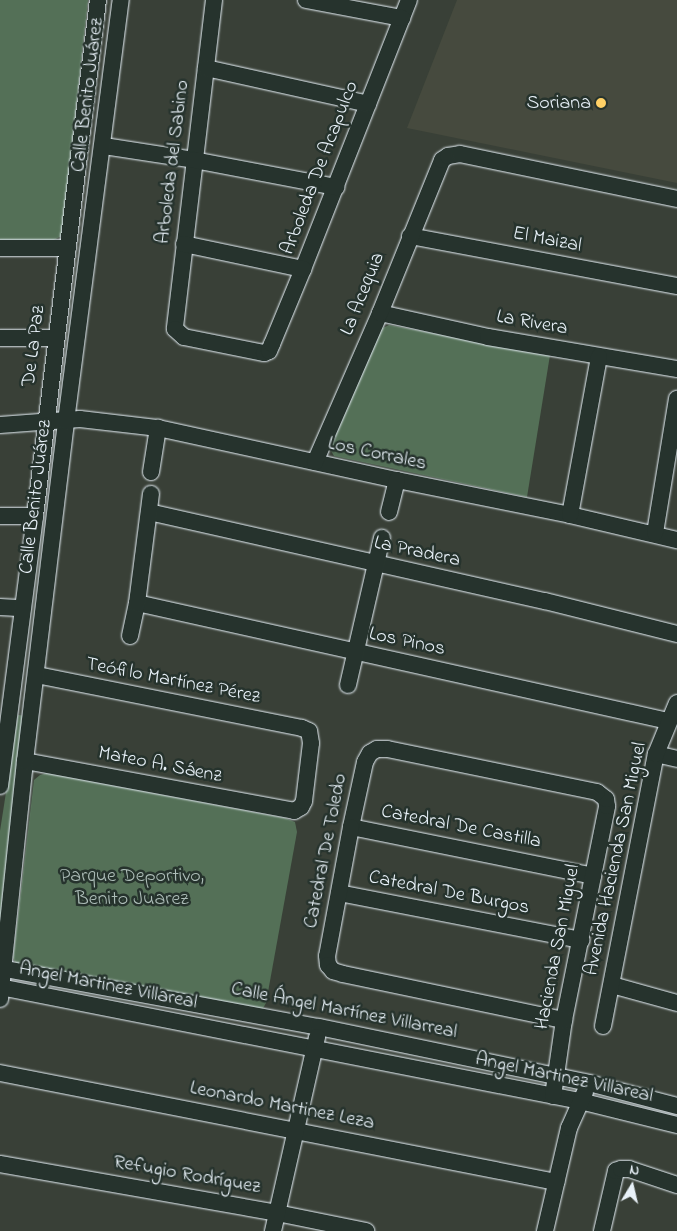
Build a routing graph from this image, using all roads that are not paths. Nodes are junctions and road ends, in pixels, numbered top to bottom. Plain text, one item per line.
1 (98, 0) edge
2 (121, 0) edge
3 (214, 0) edge
4 (306, 0) edge
5 (409, 0) edge
6 (402, 18) junction
7 (206, 68) junction
8 (368, 104) junction
9 (104, 146) junction
10 (194, 160) junction
11 (336, 187) junction
12 (677, 199) edge
13 (410, 236) junction
14 (184, 244) junction
15 (0, 248) edge
16 (68, 248) junction
17 (303, 270) junction
18 (677, 286) edge
19 (380, 313) junction
20 (0, 338) edge
21 (56, 338) junction
22 (269, 351) joint
23 (599, 357) junction
24 (677, 370) edge
25 (677, 399) edge
26 (66, 421) junction
27 (46, 423) junction
28 (0, 425) edge
29 (158, 428) junction
30 (315, 462) junction
31 (151, 472) dead end
32 (397, 480) junction
33 (151, 494) dead end
34 (149, 512) junction
35 (389, 512) dead end
36 (570, 515) junction
37 (0, 516) edge
38 (35, 516) junction
39 (655, 533) junction
40 (382, 538) dead end
41 (677, 540) edge
42 (377, 565) junction
43 (137, 603) junction
44 (0, 608) edge
45 (22, 608) junction
46 (677, 634) edge
47 (130, 636) dead end
48 (357, 652) junction
49 (36, 675) junction
50 (348, 685) dead end
51 (6, 698) edge
52 (32, 700) junction
53 (677, 703) edge
54 (668, 722) junction
55 (656, 754) junction
56 (677, 759) edge
57 (25, 761) junction
58 (0, 786) edge
59 (607, 806) joint
60 (287, 812) joint
61 (351, 827) junction
62 (593, 876) junction
63 (339, 893) junction
64 (581, 940) junction
65 (2, 968) edge
66 (612, 985) junction
67 (0, 991) edge
68 (677, 1003) edge
69 (564, 1020) junction
70 (603, 1026) dead end
71 (319, 1027) junction
72 (315, 1047) junction
73 (0, 1073) edge
74 (556, 1076) junction
75 (589, 1083) junction
76 (553, 1096) junction
77 (580, 1101) junction
78 (677, 1106) edge
79 (677, 1125) edge
80 (295, 1129) junction
81 (0, 1164) edge
82 (556, 1182) junction
83 (677, 1185) edge
84 (277, 1213) junction
85 (274, 1231) edge
86 (366, 1231) edge
87 (545, 1231) edge
88 (602, 1231) edge

1 - 16 street, De La Paz
2 - 9 street, Calle Benito Juárez
3 - 7 street, Arboleda del Sabino
4 - 6 street
5 - 6 street, Arboleda De Acapulco
6 - 8 street, Arboleda De Acapulco
7 - 8 street
7 - 10 street, Arboleda del Sabino
8 - 11 street, Arboleda De Acapulco
9 - 10 street
9 - 26 street, Calle Benito Juárez
10 - 11 street
10 - 14 street, Arboleda del Sabino
11 - 17 street, Arboleda De Acapulco
12 - 13 street, La Acequia
13 - 18 street, El Maizal
13 - 19 street, La Acequia
14 - 17 street
14 - 22 street, Arboleda del Sabino
15 - 16 street
16 - 21 street, De La Paz
17 - 22 street, Arboleda De Acapulco
19 - 23 street, La Rivera
19 - 30 street, La Acequia
20 - 21 street
21 - 27 street, De La Paz
23 - 24 street, La Rivera
23 - 36 street
25 - 39 street
26 - 27 street, Los Corrales
26 - 29 street, Los Corrales
26 - 49 street, Calle Benito Juárez
27 - 28 street, Los Corrales
27 - 38 street, De La Paz
29 - 30 street, Los Corrales
29 - 31 street
30 - 32 street, Los Corrales
32 - 35 street
32 - 36 street, Los Corrales
33 - 34 street
34 - 42 street, La Pradera
34 - 43 street
36 - 39 street, Los Corrales
37 - 38 street
38 - 45 street, De La Paz
39 - 41 street, Los Corrales
40 - 42 street
42 - 46 street, La Pradera
42 - 48 street
43 - 47 street
43 - 48 street, Los Pinos
44 - 45 street
45 - 51 street, De La Paz
48 - 50 street
48 - 54 street, Los Pinos
49 - 52 street, Calle Benito Juárez
49 - 60 street, Teófilo Martínez Pérez
51 - 52 street
51 - 58 street, De La Paz
52 - 57 street, Calle Benito Juárez
53 - 54 street, Avenida Hacienda San Miguel
54 - 55 street, Avenida Hacienda San Miguel
55 - 56 street
55 - 66 street, Avenida Hacienda San Miguel
57 - 60 street, Mateo A. Sáenz
57 - 65 street, Calle Benito Juárez
59 - 61 street, Catedral De Toledo
59 - 62 street, Hacienda San Miguel
61 - 62 street, Catedral De Castilla
61 - 63 street, Catedral De Toledo
62 - 64 street, Hacienda San Miguel
63 - 64 street, Catedral De Burgos
63 - 69 street, Catedral De Toledo
64 - 69 street, Hacienda San Miguel
65 - 67 street, Calle Benito Juárez
65 - 71 street, Calle Ángel Martínez Villarreal
66 - 68 street
66 - 70 street, Avenida Hacienda San Miguel
67 - 72 street, Angel Martinez Villareal
69 - 74 street, Hacienda San Miguel
71 - 72 street
71 - 74 street, Calle Ángel Martínez Villarreal
72 - 76 street, Angel Martinez Villareal
72 - 80 street
73 - 80 street, Leonardo Martinez Leza
74 - 75 street, Calle Ángel Martínez Villarreal
74 - 76 street, Hacienda San Miguel
75 - 77 street
75 - 78 street, Calle Ángel Martínez Villarreal
76 - 77 street, Angel Martinez Villareal
77 - 79 street, Angel Martinez Villareal
77 - 82 street
80 - 82 street, Leonardo Martinez Leza
80 - 84 street
81 - 84 street, Refugio Rodríguez
82 - 87 street
83 - 88 street
84 - 85 street
84 - 86 street, Refugio Rodríguez

